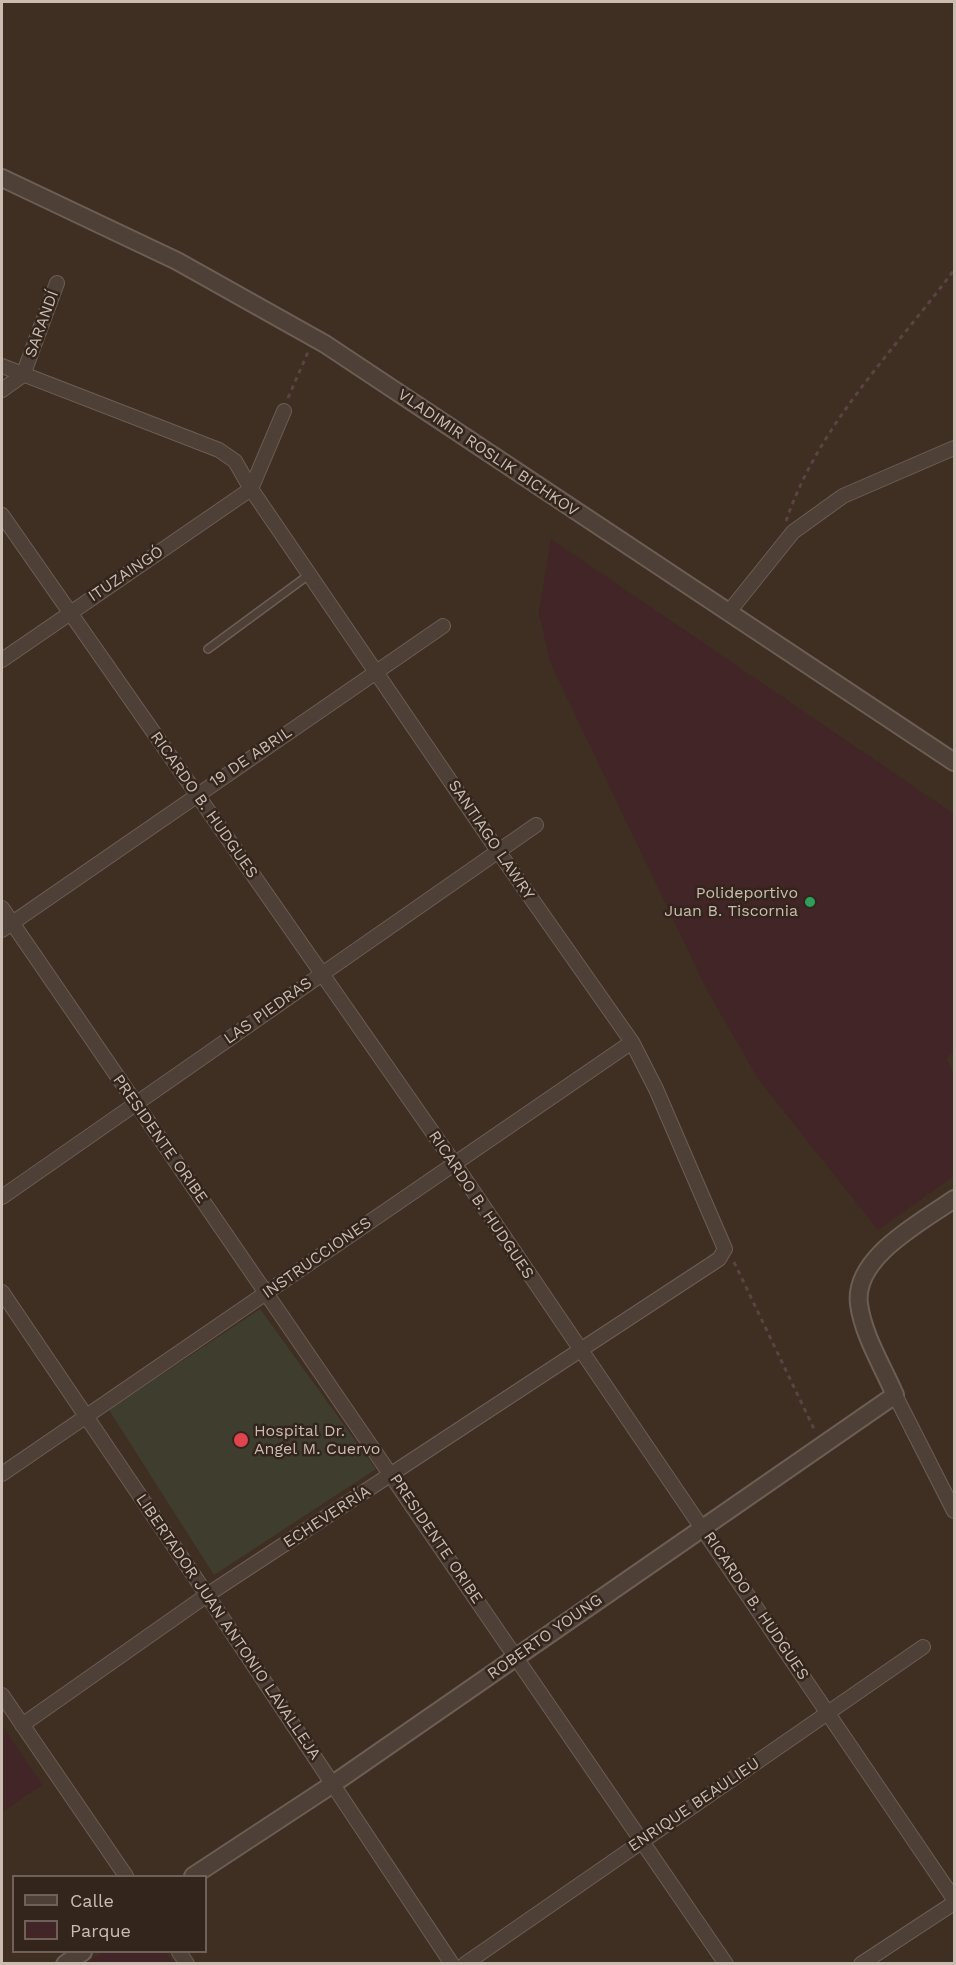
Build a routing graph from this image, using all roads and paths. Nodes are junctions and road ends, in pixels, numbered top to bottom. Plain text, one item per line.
1 (2, 178) edge
2 (954, 270) edge
3 (57, 283) dead end
4 (316, 339) junction
5 (2, 366) edge
6 (23, 375) junction
7 (2, 390) edge
8 (284, 411) joint
9 (954, 448) edge
10 (251, 489) junction
11 (2, 514) edge
12 (784, 526) dead end
13 (310, 574) junction
14 (71, 612) junction
15 (728, 613) junction
16 (443, 627) dead end
17 (208, 649) dead end
18 (2, 660) edge
19 (376, 671) junction
20 (954, 762) edge
21 (197, 795) junction
22 (536, 825) dead end
23 (498, 851) junction
24 (2, 908) edge
25 (7, 926) edge
26 (320, 975) junction
27 (632, 1042) junction
28 (135, 1103) junction
29 (453, 1163) junction
30 (2, 1197) edge
31 (954, 1199) edge
32 (724, 1252) junction
33 (2, 1292) edge
34 (267, 1292) junction
35 (579, 1350) junction
36 (895, 1395) junction
37 (87, 1416) junction
38 (822, 1445) junction
39 (2, 1474) edge
40 (392, 1475) junction
41 (954, 1511) edge
42 (703, 1528) junction
43 (207, 1595) junction
44 (923, 1647) dead end
45 (516, 1658) junction
46 (2, 1695) edge
47 (830, 1714) junction
48 (22, 1725) junction
49 (333, 1784) junction
50 (641, 1840) junction
51 (125, 1875) edge
52 (195, 1875) edge
53 (954, 1901) edge
54 (82, 1953) edge
55 (65, 1964) edge
56 (452, 1964) edge
57 (465, 1964) edge
58 (726, 1964) edge
59 (861, 1964) edge

1 - 4 street, VLADIMIR ROSLIK BICHKOV
2 - 12 path
3 - 6 street, SARANDÍ
4 - 8 path
4 - 15 street, VLADIMIR ROSLIK BICHKOV
5 - 6 street
6 - 7 street, SARANDÍ
6 - 10 street, SANTIAGO LAWRY
8 - 10 street
9 - 15 street
10 - 13 street, SANTIAGO LAWRY
10 - 14 street, ITUZAINGÓ
11 - 14 street, RICARDO B. HUDGUES
13 - 17 lane
13 - 19 street, SANTIAGO LAWRY
14 - 18 street, ITUZAINGÓ
14 - 21 street, RICARDO B. HUDGUES
15 - 20 street, VLADIMIR ROSLIK BICHKOV
16 - 19 street, 19 DE ABRIL
19 - 21 street, 19 DE ABRIL
19 - 23 street, SANTIAGO LAWRY
21 - 25 street, 19 DE ABRIL
21 - 26 street, RICARDO B. HUDGUES
22 - 23 street, LAS PIEDRAS
23 - 26 street, LAS PIEDRAS
23 - 27 street, SANTIAGO LAWRY
24 - 25 street, PRESIDENTE ORIBE
25 - 28 street, PRESIDENTE ORIBE
26 - 28 street, LAS PIEDRAS
26 - 29 street, RICARDO B. HUDGUES
27 - 29 street, INSTRUCCIONES
27 - 32 street, SANTIAGO LAWRY
28 - 30 street, LAS PIEDRAS
28 - 34 street, PRESIDENTE ORIBE
29 - 34 street, INSTRUCCIONES
29 - 35 street, RICARDO B. HUDGUES
31 - 36 street
32 - 35 street, ECHEVERRÍA
32 - 38 path
33 - 37 street, LIBERTADOR JUAN ANTONIO LAVALLEJA
34 - 37 street, INSTRUCCIONES
34 - 40 street, PRESIDENTE ORIBE
35 - 40 street, ECHEVERRÍA
35 - 42 street, RICARDO B. HUDGUES
36 - 38 street, ROBERTO YOUNG
36 - 41 street
37 - 39 street, INSTRUCCIONES
37 - 43 street, LIBERTADOR JUAN ANTONIO LAVALLEJA
38 - 42 street, ROBERTO YOUNG
40 - 43 street, ECHEVERRÍA
40 - 45 street, PRESIDENTE ORIBE
42 - 45 street, ROBERTO YOUNG
42 - 47 street, RICARDO B. HUDGUES
43 - 48 street, ECHEVERRÍA
43 - 49 street, LIBERTADOR JUAN ANTONIO LAVALLEJA
44 - 47 street, ENRIQUE BEAULIEU
45 - 49 street, ROBERTO YOUNG
45 - 50 street, PRESIDENTE ORIBE
46 - 48 street
47 - 50 street, ENRIQUE BEAULIEU
47 - 53 street, RICARDO B. HUDGUES
48 - 51 street
49 - 52 street, ROBERTO YOUNG
49 - 56 street, LIBERTADOR JUAN ANTONIO LAVALLEJA
50 - 57 street, ENRIQUE BEAULIEU
50 - 58 street, PRESIDENTE ORIBE
53 - 59 street
54 - 55 street

